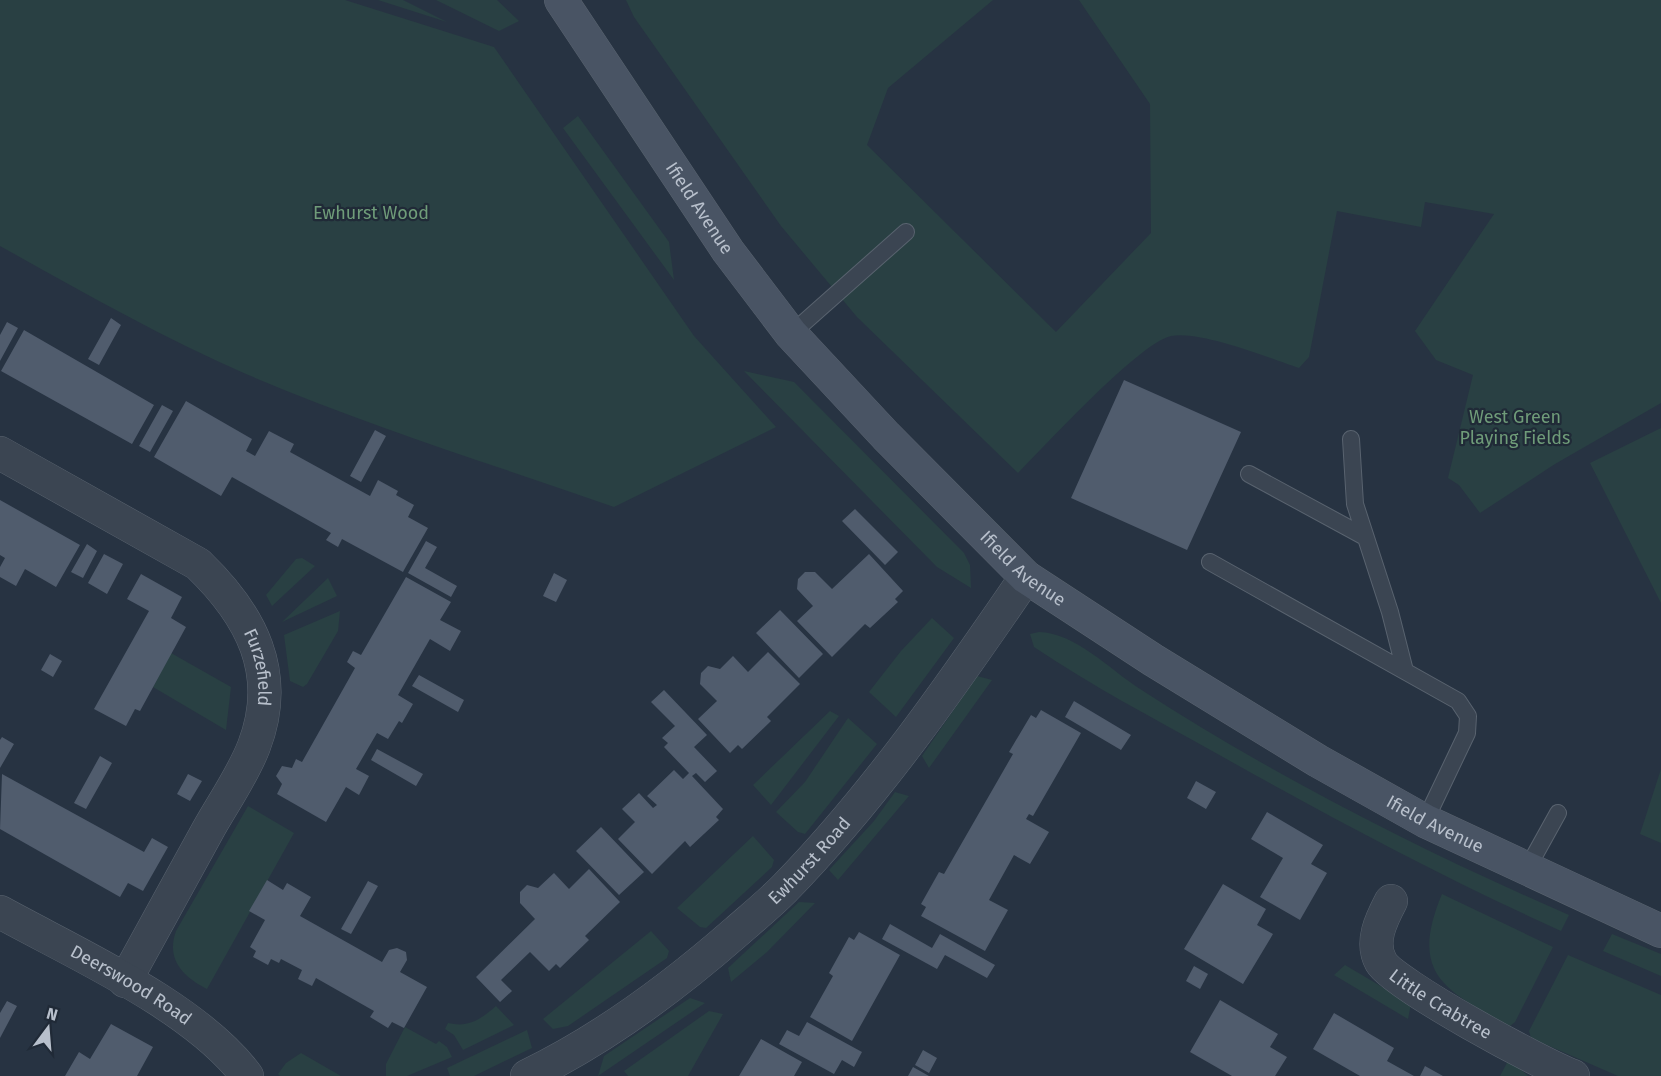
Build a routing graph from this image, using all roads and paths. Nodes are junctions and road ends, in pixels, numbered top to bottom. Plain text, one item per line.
1 (561, 0) edge
2 (906, 232) dead end
3 (791, 334) junction
4 (1352, 439) dead end
5 (0, 453) edge
6 (1249, 474) dead end
7 (1365, 537) junction
8 (1210, 561) dead end
9 (1026, 577) junction
10 (1405, 672) junction
11 (1558, 813) dead end
12 (1425, 821) junction
13 (1527, 868) junction
14 (1390, 902) dead end
15 (0, 912) edge
16 (1661, 930) edge
17 (125, 981) junction
18 (549, 1071) edge
19 (1565, 1074) edge
20 (247, 1076) edge

1 - 3 street, Ifield Avenue
2 - 3 lane
3 - 9 street, Ifield Avenue
4 - 7 lane
5 - 17 street, Furzefield
6 - 7 lane
7 - 10 lane
8 - 10 lane
9 - 12 street, Ifield Avenue
9 - 18 street, Ewhurst Road
10 - 12 lane
11 - 13 lane
12 - 13 street, Ifield Avenue
13 - 16 street, Ifield Avenue
14 - 19 street, Little Crabtree
15 - 17 street, Deerswood Road
17 - 20 street, Deerswood Road

